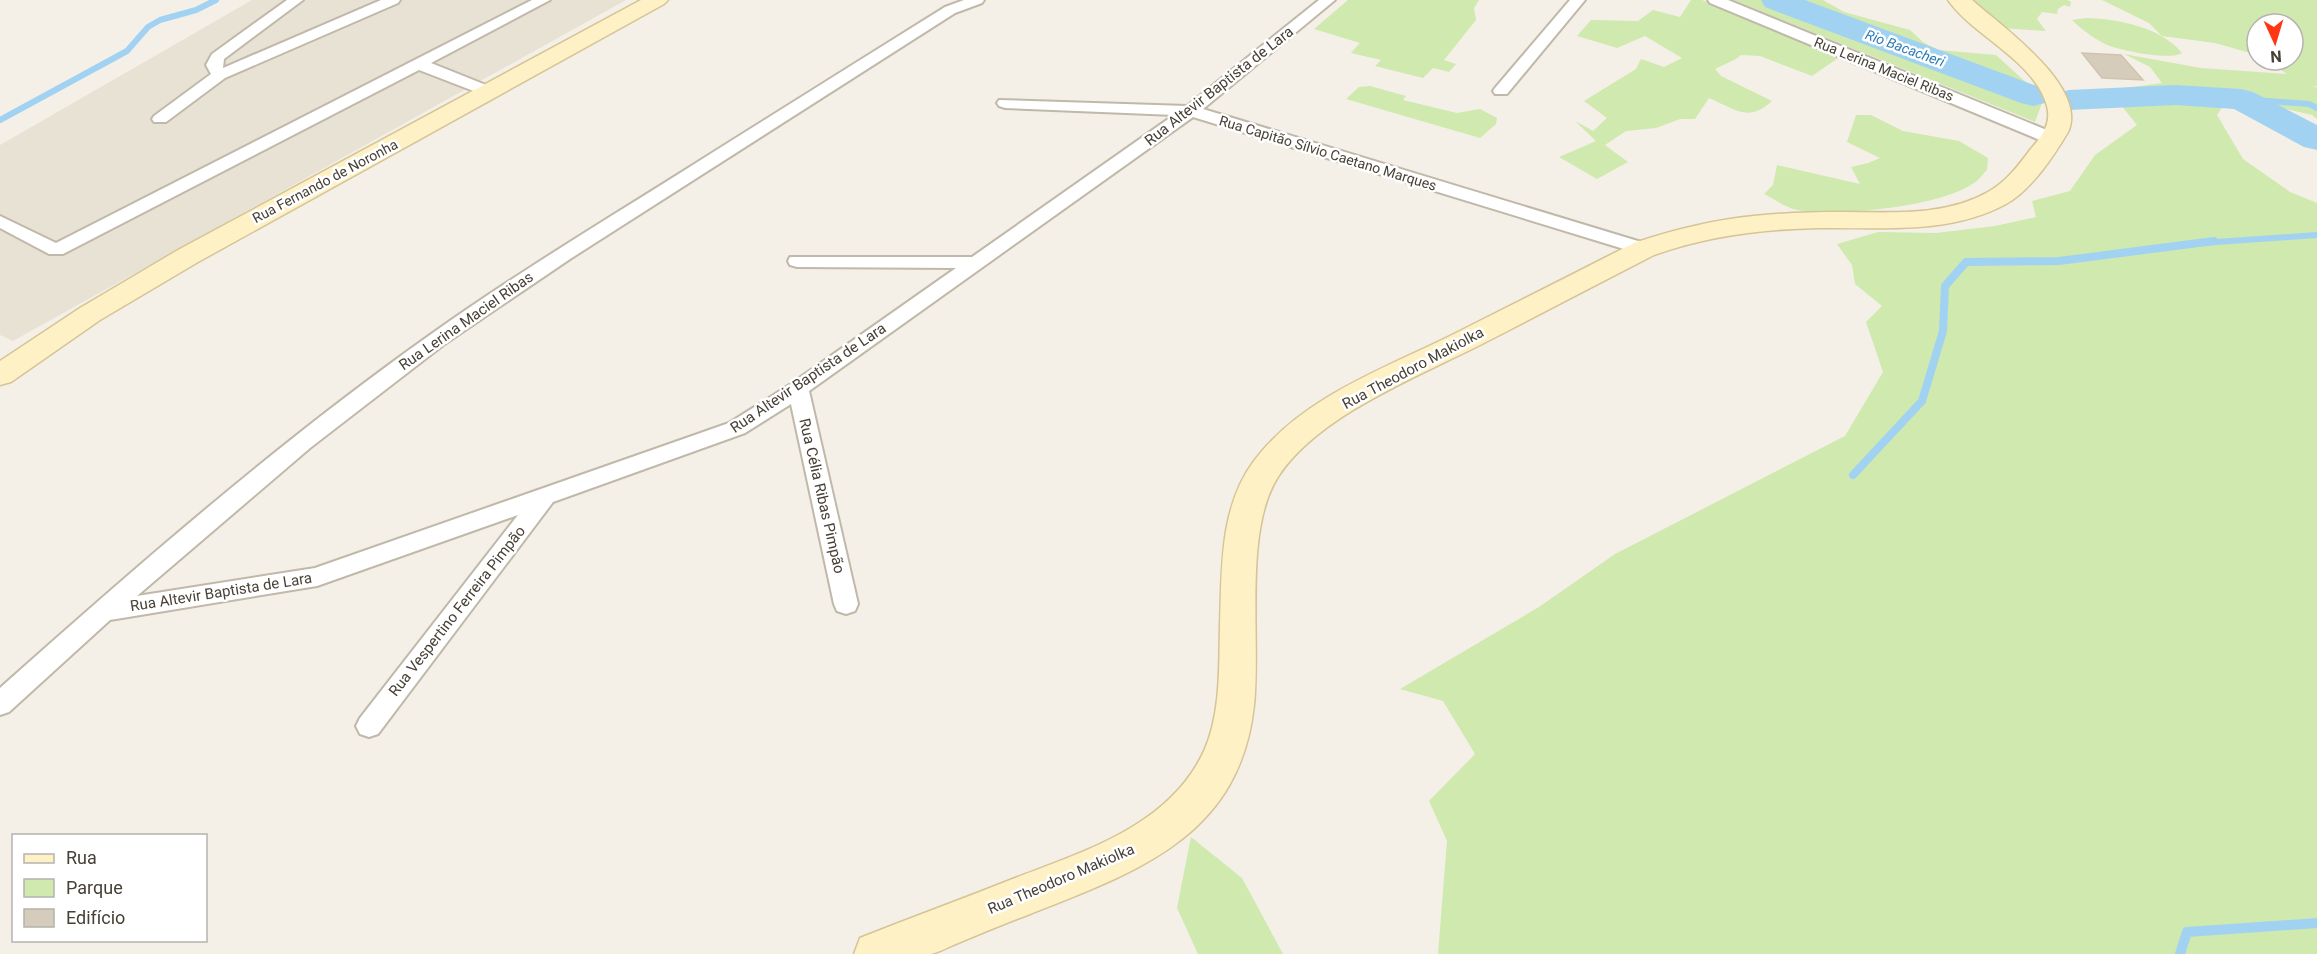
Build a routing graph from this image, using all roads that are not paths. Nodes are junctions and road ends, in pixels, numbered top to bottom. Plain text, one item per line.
1 (296, 0) edge
2 (393, 0) edge
3 (543, 0) edge
4 (657, 0) edge
5 (977, 0) edge
6 (1328, 0) edge
7 (1578, 0) edge
8 (1715, 0) edge
9 (1959, 0) edge
10 (426, 60) junction
11 (219, 75) junction
12 (496, 88) junction
13 (1501, 91) dead end
14 (1005, 103) dead end
15 (1191, 111) junction
16 (160, 119) dead end
17 (2053, 139) junction
18 (0, 221) edge
19 (1644, 249) junction
20 (797, 261) dead end
21 (975, 263) junction
22 (0, 375) edge
23 (798, 388) junction
24 (546, 496) junction
25 (846, 604) dead end
26 (102, 611) junction
27 (0, 704) edge
28 (369, 726) dead end
29 (876, 954) edge

1 - 11 street
2 - 11 street
3 - 10 street
4 - 12 main road, Rua Fernando de Noronha
5 - 26 street, Rua Lerina Maciel Ribas
6 - 15 street, Rua Altevir Baptista de Lara
7 - 13 street
8 - 17 street, Rua Lerina Maciel Ribas
9 - 17 main road, Rua Theodoro Makiolka
10 - 12 street
10 - 18 street
11 - 16 street
12 - 22 main road, Rua Fernando de Noronha
14 - 15 street, Rua Capitão Sílvio Caetano Marques
15 - 19 street, Rua Capitão Sílvio Caetano Marques
15 - 21 street, Rua Altevir Baptista de Lara
17 - 19 main road, Rua Theodoro Makiolka
19 - 29 main road, Rua Theodoro Makiolka
20 - 21 street
21 - 23 street, Rua Altevir Baptista de Lara
23 - 24 street, Rua Altevir Baptista de Lara
23 - 25 street, Rua Célia Ribas Pimpão
24 - 26 street, Rua Altevir Baptista de Lara
24 - 28 street, Rua Vespertino Ferreira Pimpão
26 - 27 street, Rua Lerina Maciel Ribas

